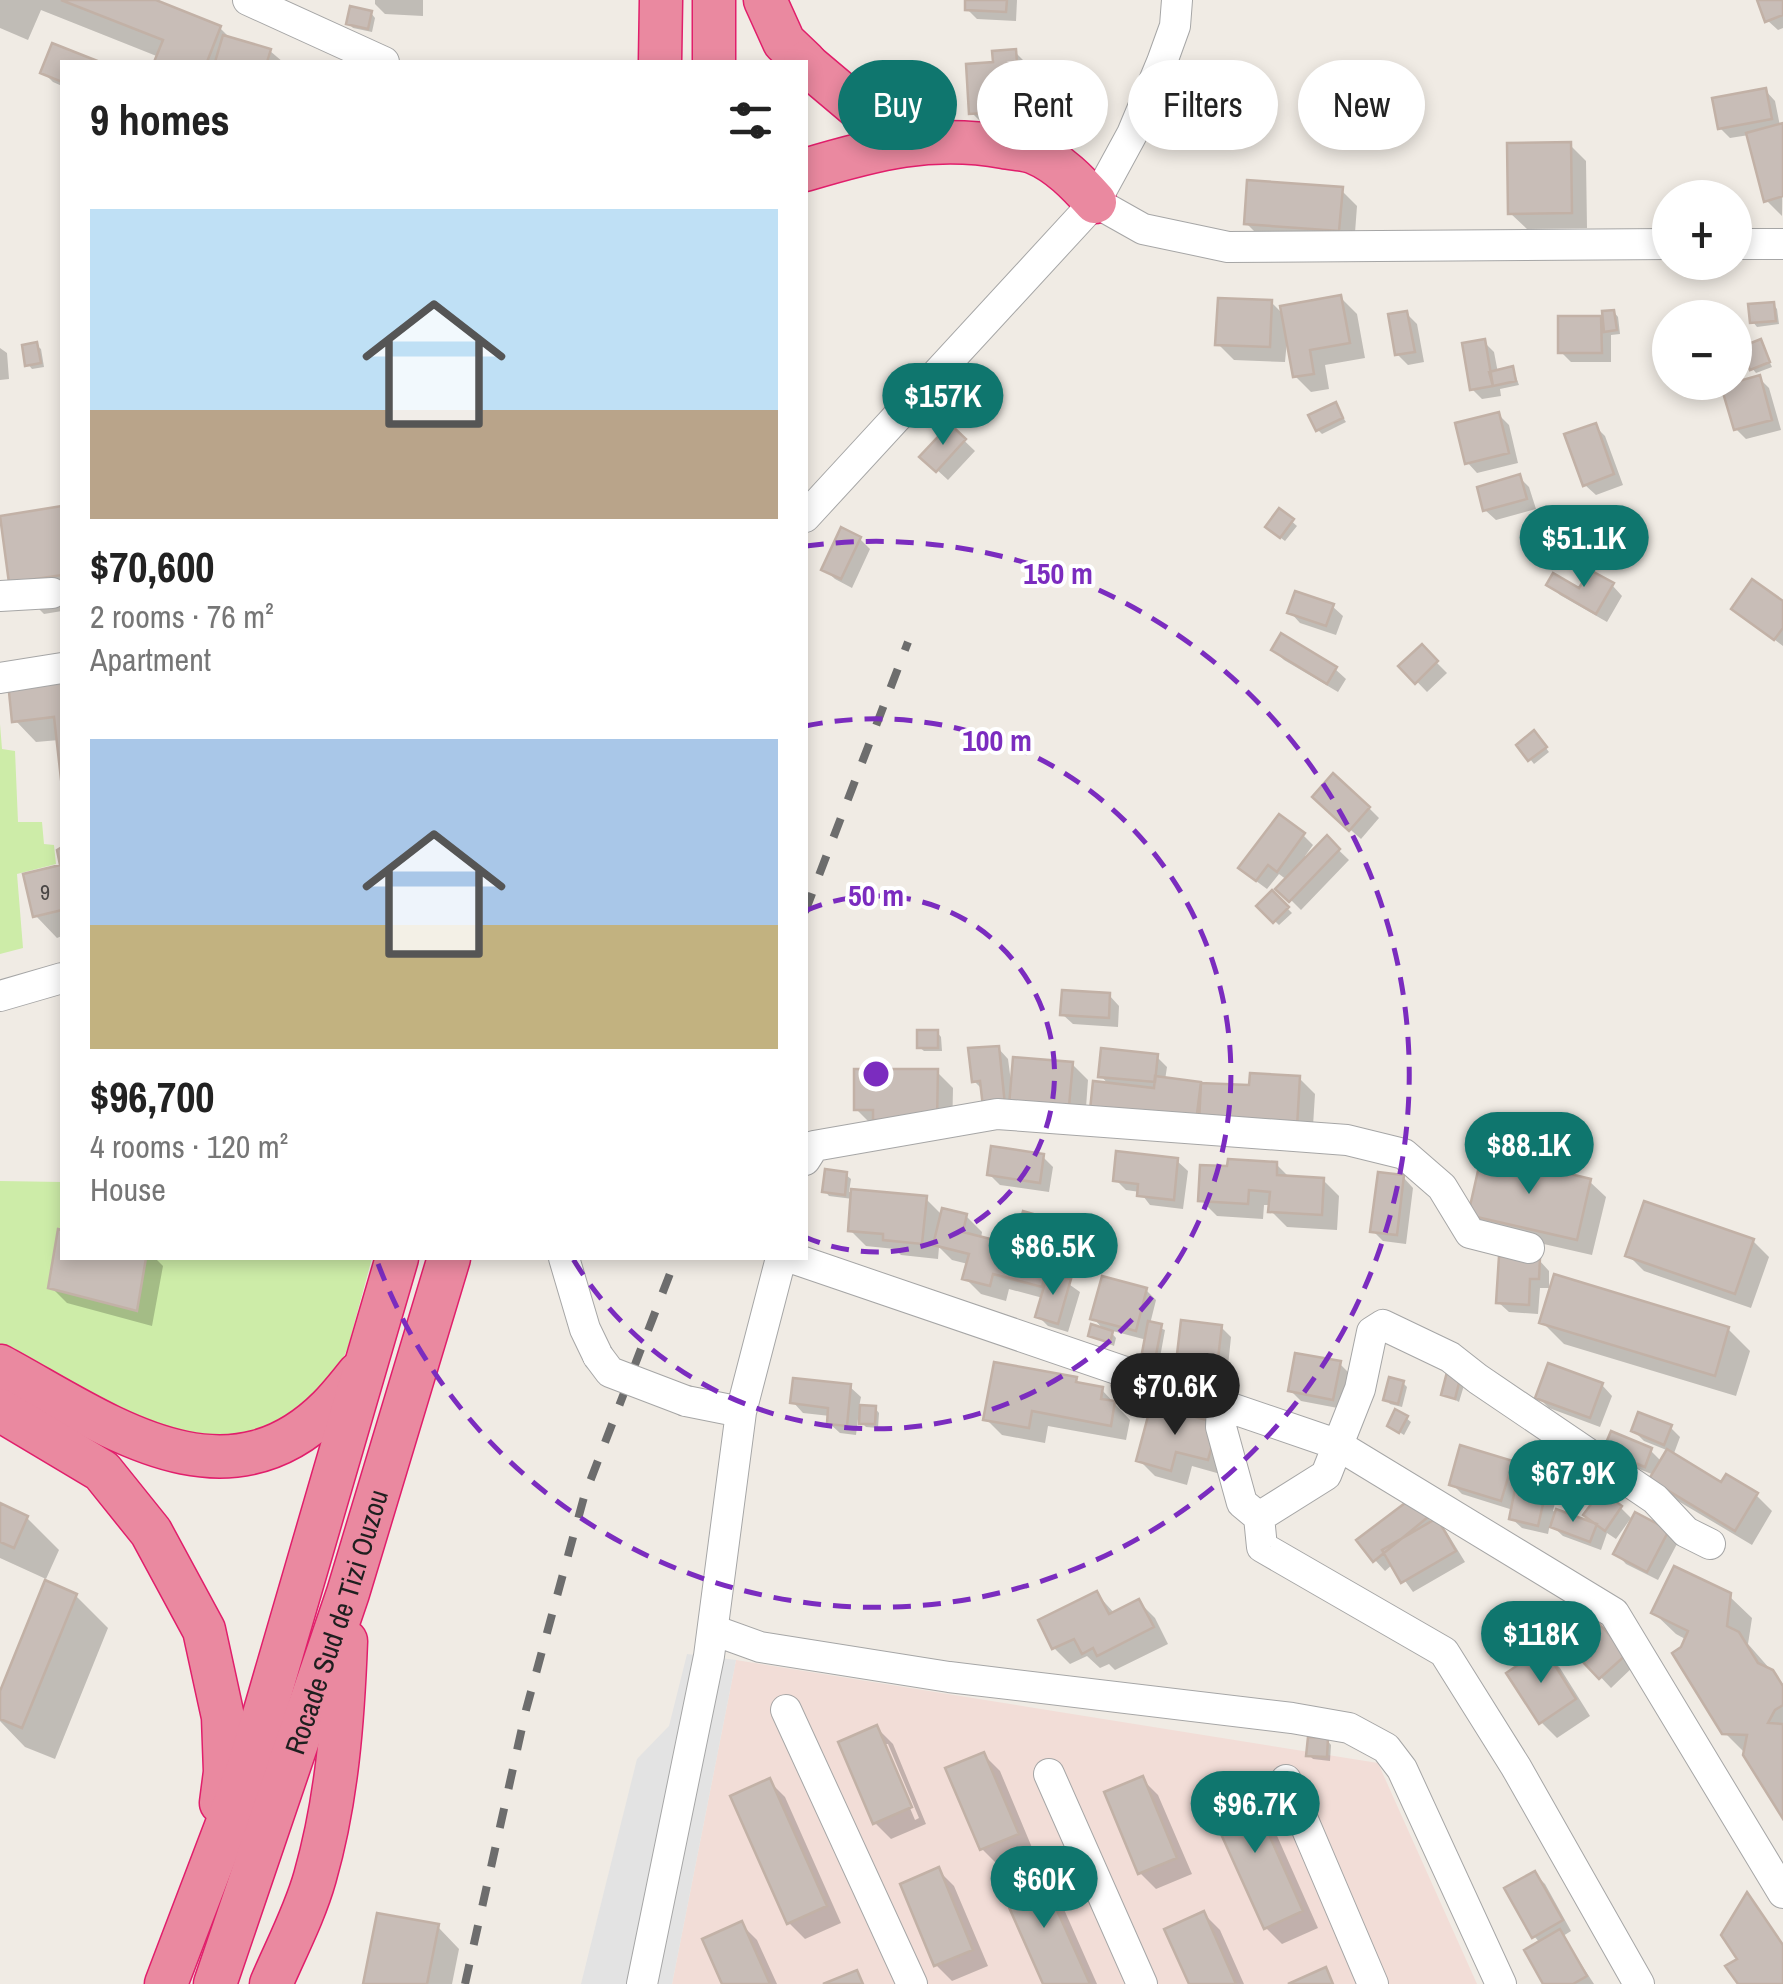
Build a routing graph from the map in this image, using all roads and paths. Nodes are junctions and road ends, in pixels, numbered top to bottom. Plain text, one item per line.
1 (248, 0) edge
2 (661, 0) edge
3 (714, 0) edge
4 (765, 0) edge
5 (1177, 0) edge
6 (380, 60) edge
7 (660, 60) edge
8 (714, 60) edge
9 (802, 60) edge
10 (808, 66) edge
11 (838, 91) edge
12 (957, 142) edge
13 (880, 150) edge
14 (808, 169) edge
15 (1095, 202) junction
16 (1652, 244) edge
17 (1752, 244) edge
18 (1783, 244) edge
19 (808, 515) edge
20 (52, 593) dead end
21 (0, 596) edge
22 (60, 668) edge
23 (0, 678) edge
24 (60, 979) edge
25 (0, 996) edge
26 (808, 1155) edge
27 (1529, 1248) dead end
28 (396, 1260) edge
29 (449, 1260) edge
30 (565, 1260) edge
31 (780, 1260) edge
32 (798, 1260) edge
33 (366, 1365) junction
34 (0, 1366) edge
35 (1222, 1405) junction
36 (0, 1410) edge
37 (740, 1412) junction
38 (1336, 1444) junction
39 (1259, 1517) junction
40 (1710, 1544) dead end
41 (348, 1593) junction
42 (713, 1630) junction
43 (786, 1710) dead end
44 (1049, 1774) dead end
45 (1286, 1780) dead end
46 (214, 1864) junction
47 (1783, 1893) edge
48 (166, 1984) edge
49 (215, 1984) edge
50 (271, 1984) edge
51 (642, 1984) edge
52 (912, 1984) edge
53 (1142, 1984) edge
54 (1373, 1984) edge
55 (1501, 1984) edge
56 (1640, 1984) edge

1 - 6 street
2 - 7 highway
3 - 8 highway
4 - 9 highway
5 - 15 street
10 - 11 highway
12 - 15 highway
13 - 14 highway
15 - 16 street
15 - 19 street
17 - 18 street
20 - 21 street
22 - 23 street
24 - 25 street
26 - 27 street
28 - 33 highway, Rocade Sud de Tizi Ouzou
29 - 41 highway, Rocade Sud de Tizi Ouzou
30 - 37 street, bridge
31 - 37 street
32 - 35 street
33 - 34 highway
33 - 46 highway, Rocade Sud de Tizi Ouzou
35 - 38 street
35 - 39 street
36 - 46 highway
37 - 42 street
38 - 39 street
38 - 40 street
38 - 47 street
39 - 56 street
41 - 49 highway, Rocade Sud de Tizi Ouzou
41 - 50 highway
42 - 51 street
42 - 55 street
43 - 52 street
44 - 53 street
45 - 54 street
46 - 48 highway, Rocade Sud de Tizi Ouzou

